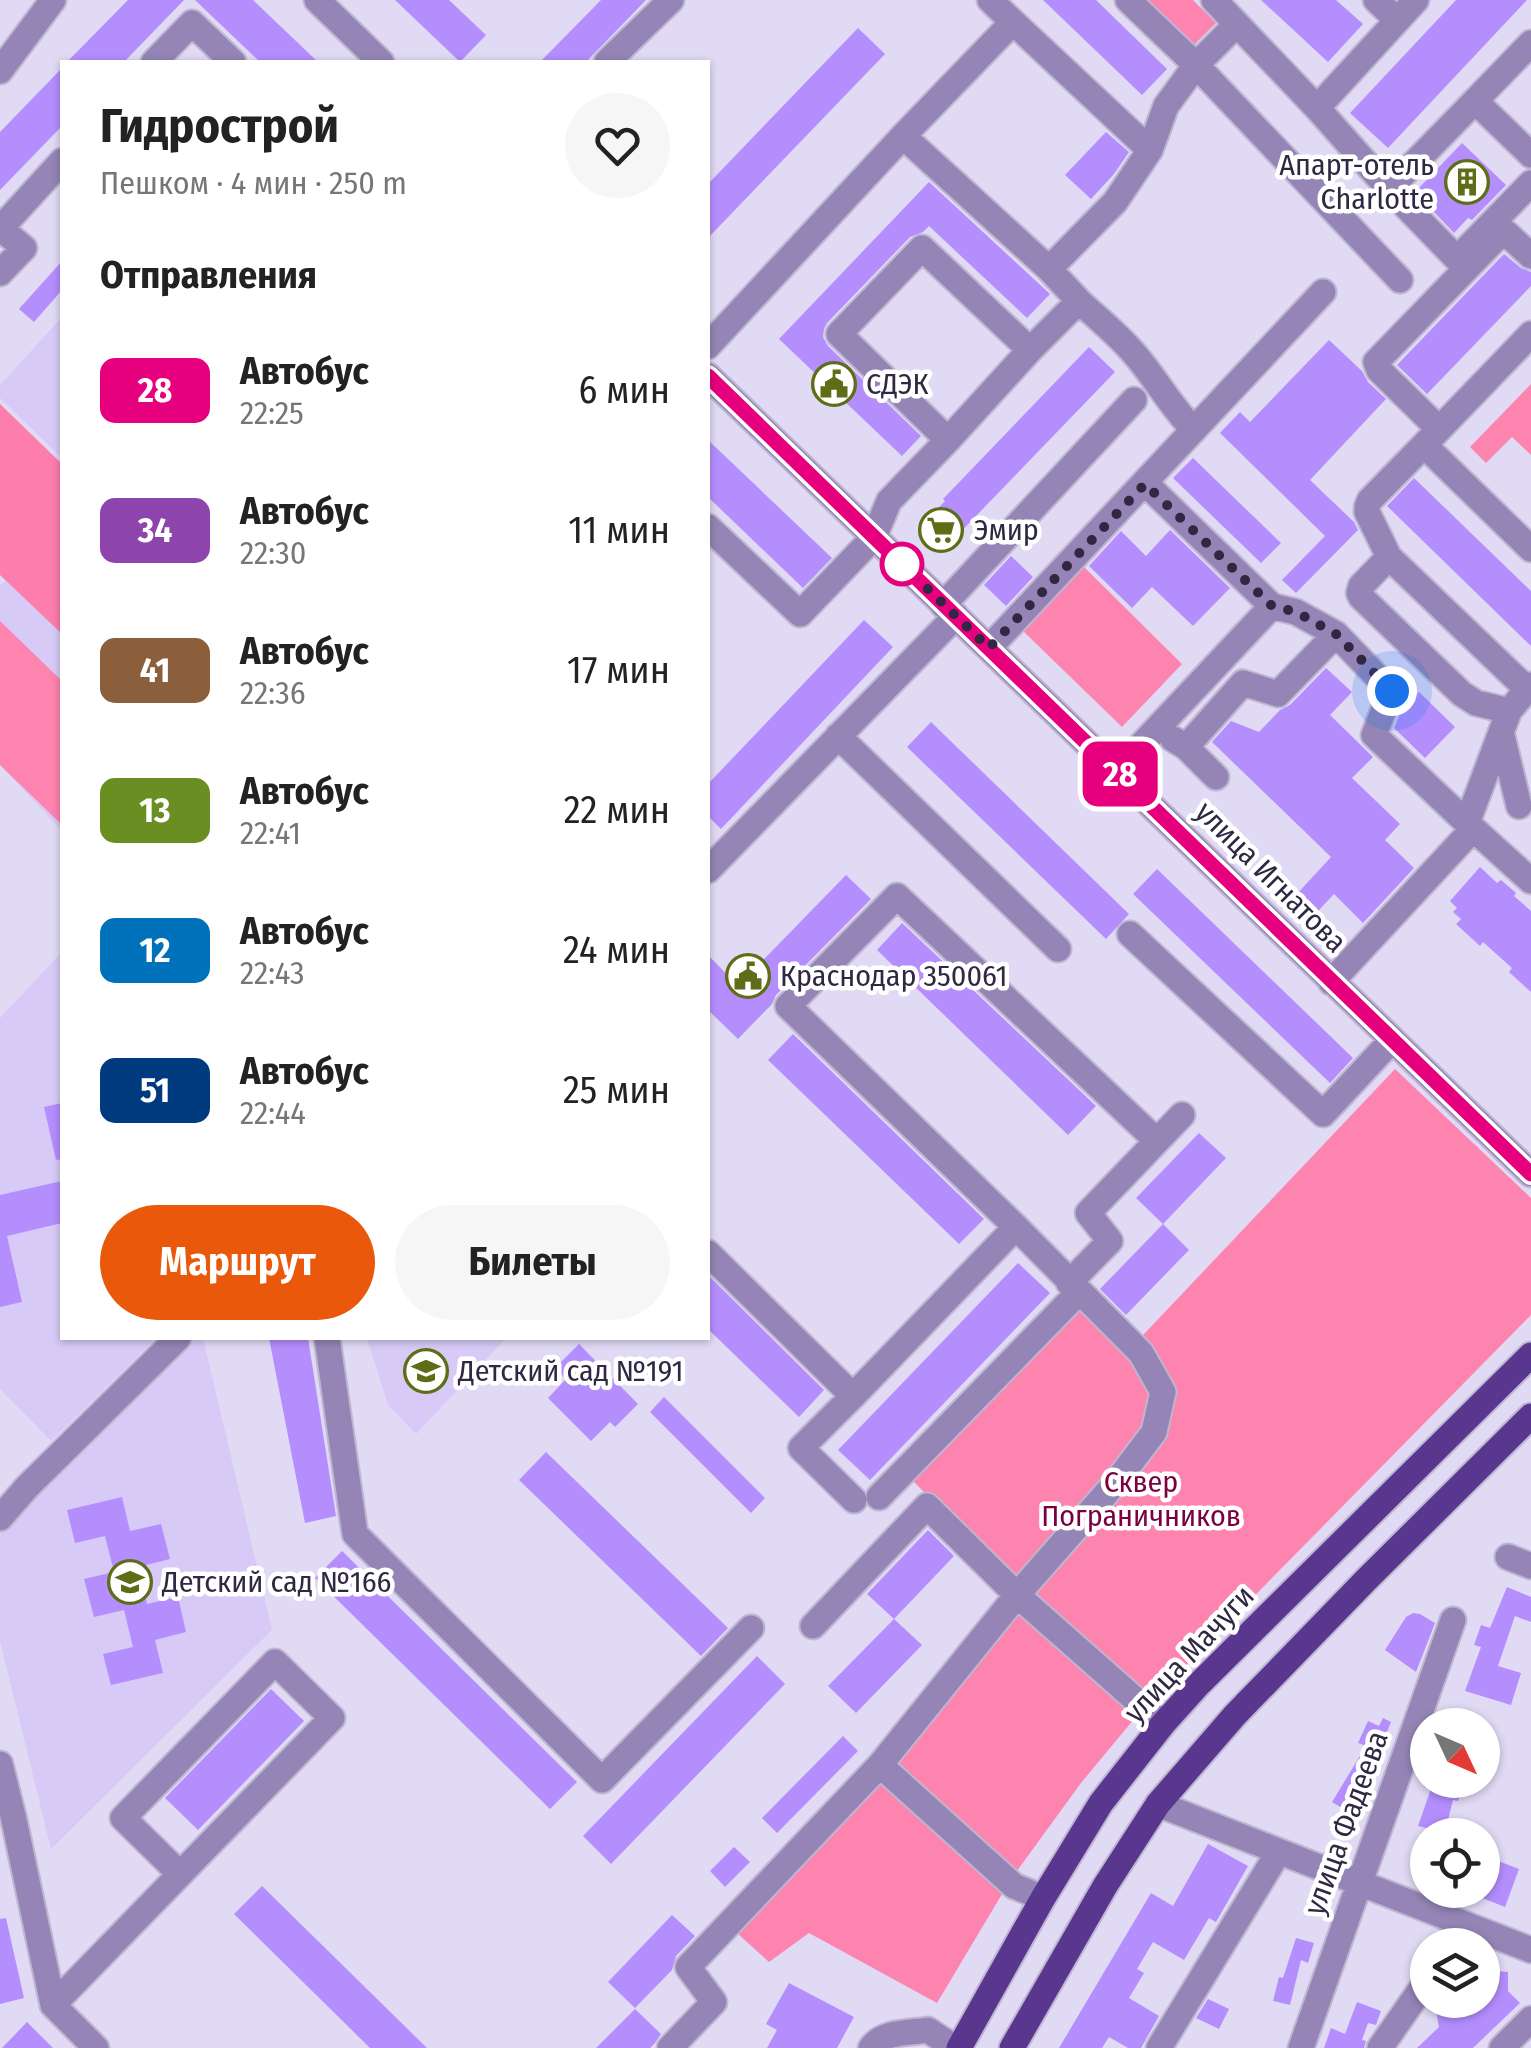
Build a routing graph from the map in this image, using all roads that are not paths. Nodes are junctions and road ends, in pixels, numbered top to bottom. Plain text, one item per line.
1 (53, 0) edge
2 (317, 0) edge
3 (671, 0) edge
4 (990, 0) edge
5 (1128, 0) edge
6 (1214, 0) edge
7 (1376, 0) edge
8 (1416, 0) edge
9 (1398, 20) junction
10 (1013, 22) junction
11 (1236, 24) junction
12 (1531, 44) edge
13 (156, 60) edge
14 (231, 60) edge
15 (379, 60) edge
16 (609, 60) edge
17 (1196, 65) junction
18 (0, 71) edge
19 (1475, 101) junction
20 (1317, 108) junction
21 (904, 136) junction
22 (1150, 150) junction
23 (1531, 155) edge
24 (60, 164) edge
25 (1531, 182) edge
26 (1389, 189) junction
27 (0, 228) edge
28 (1531, 256) edge
29 (1048, 270) junction
30 (0, 273) edge
31 (1400, 280) dead end
32 (1323, 292) dead end
33 (1079, 301) junction
34 (1531, 334) edge
35 (710, 344) edge
36 (1030, 350) junction
37 (710, 378) edge
38 (1134, 400) dead end
39 (1194, 430) junction
40 (1432, 437) junction
41 (948, 440) junction
42 (1145, 484) junction
43 (710, 529) edge
44 (874, 537) junction
45 (1531, 548) edge
46 (1390, 557) junction
47 (1272, 606) junction
48 (949, 610) junction
49 (1336, 634) junction
50 (989, 648) junction
51 (1529, 687) edge
52 (1505, 721) junction
53 (1156, 728) junction
54 (838, 736) junction
55 (1186, 747) junction
56 (1118, 771) junction
57 (1216, 777) dead end
58 (1519, 806) dead end
59 (1470, 826) junction
60 (710, 868) edge
61 (1531, 880) edge
62 (1130, 934) dead end
63 (1058, 949) dead end
64 (1331, 982) junction
65 (1392, 1040) junction
66 (1182, 1115) dead end
67 (1157, 1141) junction
68 (1531, 1174) edge
69 (1016, 1227) junction
70 (710, 1256) edge
71 (1074, 1287) junction
72 (176, 1340) edge
73 (327, 1340) edge
74 (1531, 1355) edge
75 (853, 1396) junction
76 (1531, 1416) edge
77 (0, 1518) edge
78 (1017, 1595) junction
79 (1453, 1620) dead end
80 (813, 1626) dead end
81 (751, 1628) dead end
82 (1163, 1724) junction
83 (0, 1764) edge
84 (880, 1766) junction
85 (1158, 1804) junction
86 (1278, 1853) junction
87 (180, 1874) junction
88 (1359, 1884) junction
89 (1043, 1898) junction
90 (1450, 1928) edge
91 (1500, 1943) edge
92 (1531, 1950) edge
93 (1410, 2004) edge
94 (53, 2005) junction
95 (1531, 2019) edge
96 (96, 2048) edge
97 (670, 2048) edge
98 (871, 2048) edge
99 (957, 2048) edge
100 (1012, 2048) edge
101 (1158, 2048) edge
102 (1301, 2048) edge
103 (1380, 2048) edge
104 (1502, 2048) edge

1 - 18 street
2 - 15 street
3 - 16 street
4 - 10 street
5 - 17 street
6 - 11 street
7 - 9 street
8 - 9 street
9 - 20 street
10 - 21 street
10 - 22 street
11 - 17 street
11 - 20 street
12 - 19 street
13 - 14 street
17 - 22 street
17 - 31 street
19 - 23 street
19 - 26 street
20 - 26 street
21 - 29 street
21 - 35 street
22 - 29 street
24 - 27 street
25 - 26 street
27 - 30 street
28 - 40 street
29 - 33 street
32 - 39 street
33 - 36 street
33 - 39 street
34 - 40 street
36 - 41 street
36 - 41 street
37 - 44 street, улица Игнатова
38 - 48 street
39 - 42 street
40 - 45 street
40 - 46 street
41 - 44 street
42 - 47 street
42 - 50 street
43 - 44 street
44 - 48 street, улица Игнатова
46 - 51 street
46 - 52 street
47 - 49 street
47 - 53 street
48 - 50 street, улица Игнатова
48 - 54 street
49 - 55 street
49 - 59 street
50 - 56 street, улица Игнатова
51 - 52 street
52 - 58 street
52 - 59 street
53 - 55 street
53 - 56 street
54 - 60 street
54 - 63 street
55 - 57 street
56 - 64 street, улица Игнатова
59 - 61 street
59 - 64 street
62 - 65 street
64 - 65 street, улица Игнатова
65 - 68 street, улица Игнатова
66 - 67 street
67 - 69 street
67 - 71 street
69 - 71 street
69 - 75 street
70 - 75 street
71 - 75 street
71 - 78 street
72 - 77 street
73 - 81 street
74 - 82 main road, улица Мачуги
76 - 85 main road
78 - 80 street
78 - 82 street
78 - 84 street
79 - 88 street, улица Фадеева
82 - 89 main road, улица Мачуги
83 - 94 street
84 - 89 street
84 - 97 street
85 - 86 street
85 - 100 main road
86 - 88 street
86 - 101 street
87 - 87 street
87 - 94 street
88 - 90 street
88 - 102 street, улица Фадеева
89 - 99 main road, улица Мачуги
91 - 92 street
93 - 103 street
94 - 96 street
95 - 104 street
98 - 99 street

